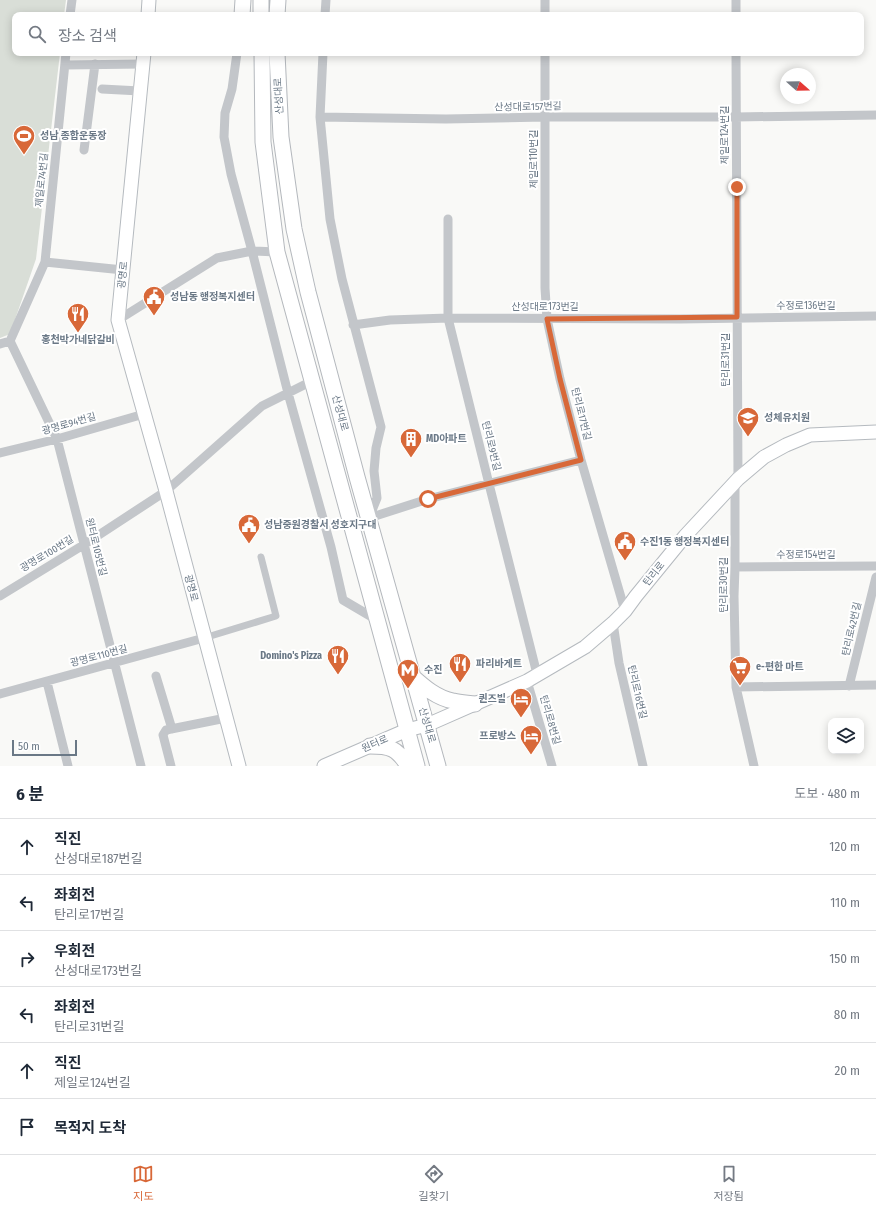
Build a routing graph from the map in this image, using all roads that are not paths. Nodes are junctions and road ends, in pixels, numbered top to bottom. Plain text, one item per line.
1 (72, 0) edge
2 (149, 0) edge
3 (243, 0) edge
4 (261, 0) edge
5 (278, 0) edge
6 (326, 0) edge
7 (545, 0) edge
8 (736, 0) edge
9 (70, 12) edge
10 (148, 12) edge
11 (242, 12) edge
12 (261, 12) edge
13 (277, 12) edge
14 (325, 12) edge
15 (545, 12) edge
16 (736, 12) edge
17 (66, 56) edge
18 (237, 56) edge
19 (262, 56) edge
20 (277, 56) edge
21 (323, 56) edge
22 (545, 56) edge
23 (736, 56) edge
24 (144, 58) edge
25 (95, 64) junction
26 (65, 65) junction
27 (102, 89) dead end
28 (140, 91) junction
29 (876, 115) edge
30 (545, 117) junction
31 (736, 117) junction
32 (320, 118) junction
33 (84, 150) dead end
34 (737, 216) joint
35 (545, 217) joint
36 (448, 219) dead end
37 (252, 252) junction
38 (277, 252) junction
39 (45, 262) junction
40 (123, 270) junction
41 (876, 316) edge
42 (737, 317) junction
43 (448, 318) junction
44 (547, 319) junction
45 (118, 320) junction
46 (353, 326) junction
47 (10, 341) junction
48 (0, 344) edge
49 (312, 381) junction
50 (288, 393) junction
51 (144, 414) junction
52 (876, 432) edge
53 (57, 439) junction
54 (0, 453) edge
55 (581, 460) junction
56 (736, 481) junction
57 (489, 484) junction
58 (166, 491) junction
59 (369, 518) junction
60 (84, 544) junction
61 (261, 558) dead end
62 (735, 566) junction
63 (876, 566) edge
64 (876, 577) edge
65 (0, 596) edge
66 (625, 611) junction
67 (377, 620) junction
68 (613, 623) junction
69 (204, 638) junction
70 (114, 664) junction
71 (156, 676) dead end
72 (412, 676) junction
73 (532, 678) junction
74 (47, 682) junction
75 (876, 685) edge
76 (849, 686) junction
77 (736, 687) junction
78 (0, 694) edge
79 (475, 704) junction
80 (226, 718) junction
81 (427, 725) junction
82 (172, 729) junction
83 (407, 730) junction
84 (370, 746) junction
85 (68, 766) edge
86 (141, 766) edge
87 (171, 766) edge
88 (239, 766) edge
89 (324, 766) edge
90 (408, 766) edge
91 (417, 766) edge
92 (438, 766) edge
93 (552, 766) edge
94 (643, 766) edge
95 (754, 766) edge

1 - 9 street
2 - 10 main road
3 - 11 main road
4 - 12 main road
5 - 13 main road
6 - 14 street
7 - 15 street
8 - 16 street
17 - 26 street, 제일로74번길
18 - 37 street
19 - 38 main road, 산성대로
20 - 59 main road, 산성대로
21 - 32 street
22 - 30 street, 제일로110번길
23 - 31 street, 제일로124번길
24 - 25 street
24 - 28 main road, 광명로
25 - 26 street
25 - 33 street
26 - 39 street, 제일로74번길
27 - 28 street
28 - 40 main road, 광명로
29 - 31 street, 산성대로157번길
30 - 31 street, 산성대로157번길
30 - 32 street, 산성대로157번길
30 - 35 street, 제일로110번길
31 - 34 street, 제일로124번길
32 - 46 street
34 - 42 street, 탄리로31번길
35 - 44 street, 탄리로17번길
36 - 43 street, 탄리로9번길
37 - 38 street
37 - 45 street
37 - 50 street
38 - 49 main road, 산성대로
39 - 40 street
39 - 47 street, 제일로74번길
40 - 45 main road, 광명로
41 - 42 street, 수정로136번길
42 - 44 street, 산성대로173번길
42 - 56 street, 탄리로31번길
43 - 44 street, 산성대로173번길
43 - 46 street, 산성대로173번길
43 - 57 street, 탄리로9번길
44 - 55 street, 탄리로17번길
45 - 51 main road, 광명로
46 - 59 street
47 - 48 street
47 - 53 street, 원터로105번길
49 - 50 street
49 - 67 main road, 산성대로
50 - 58 street
50 - 67 street
51 - 53 street, 광명로94번길
51 - 58 main road, 광명로
52 - 56 main road, 탄리로
53 - 54 street, 광명로94번길
53 - 60 street, 원터로105번길
55 - 57 street
55 - 66 street, 탄리로17번길
56 - 62 street, 탄리로30번길
56 - 66 main road, 탄리로
57 - 59 street
57 - 73 street, 탄리로9번길
58 - 60 street, 광명로100번길
58 - 69 main road, 광명로
59 - 72 main road, 산성대로
60 - 65 street, 광명로100번길
60 - 70 street, 원터로105번길
61 - 69 street
62 - 63 street, 수정로154번길
62 - 77 street, 탄리로30번길
64 - 76 street, 탄리로42번길
66 - 68 main road, 탄리로
67 - 83 main road, 산성대로
68 - 73 main road, 탄리로
68 - 94 street, 탄리로16번길
69 - 70 street, 광명로110번길
69 - 80 main road, 광명로
70 - 74 street, 광명로110번길
70 - 86 street, 원터로105번길
71 - 82 street
72 - 79 main road
72 - 81 main road, 산성대로
73 - 79 main road, 탄리로
73 - 93 street, 탄리로8번길
74 - 78 street, 광명로110번길
74 - 85 street
75 - 76 street
76 - 77 street
77 - 95 street, 탄리로30번길
79 - 81 main road, 탄리로
80 - 82 street
80 - 88 main road, 광명로
81 - 83 main road, 원터로
81 - 92 main road, 산성대로
82 - 87 street
83 - 84 main road, 원터로
83 - 91 main road, 산성대로
84 - 89 main road, 원터로
84 - 90 main road

